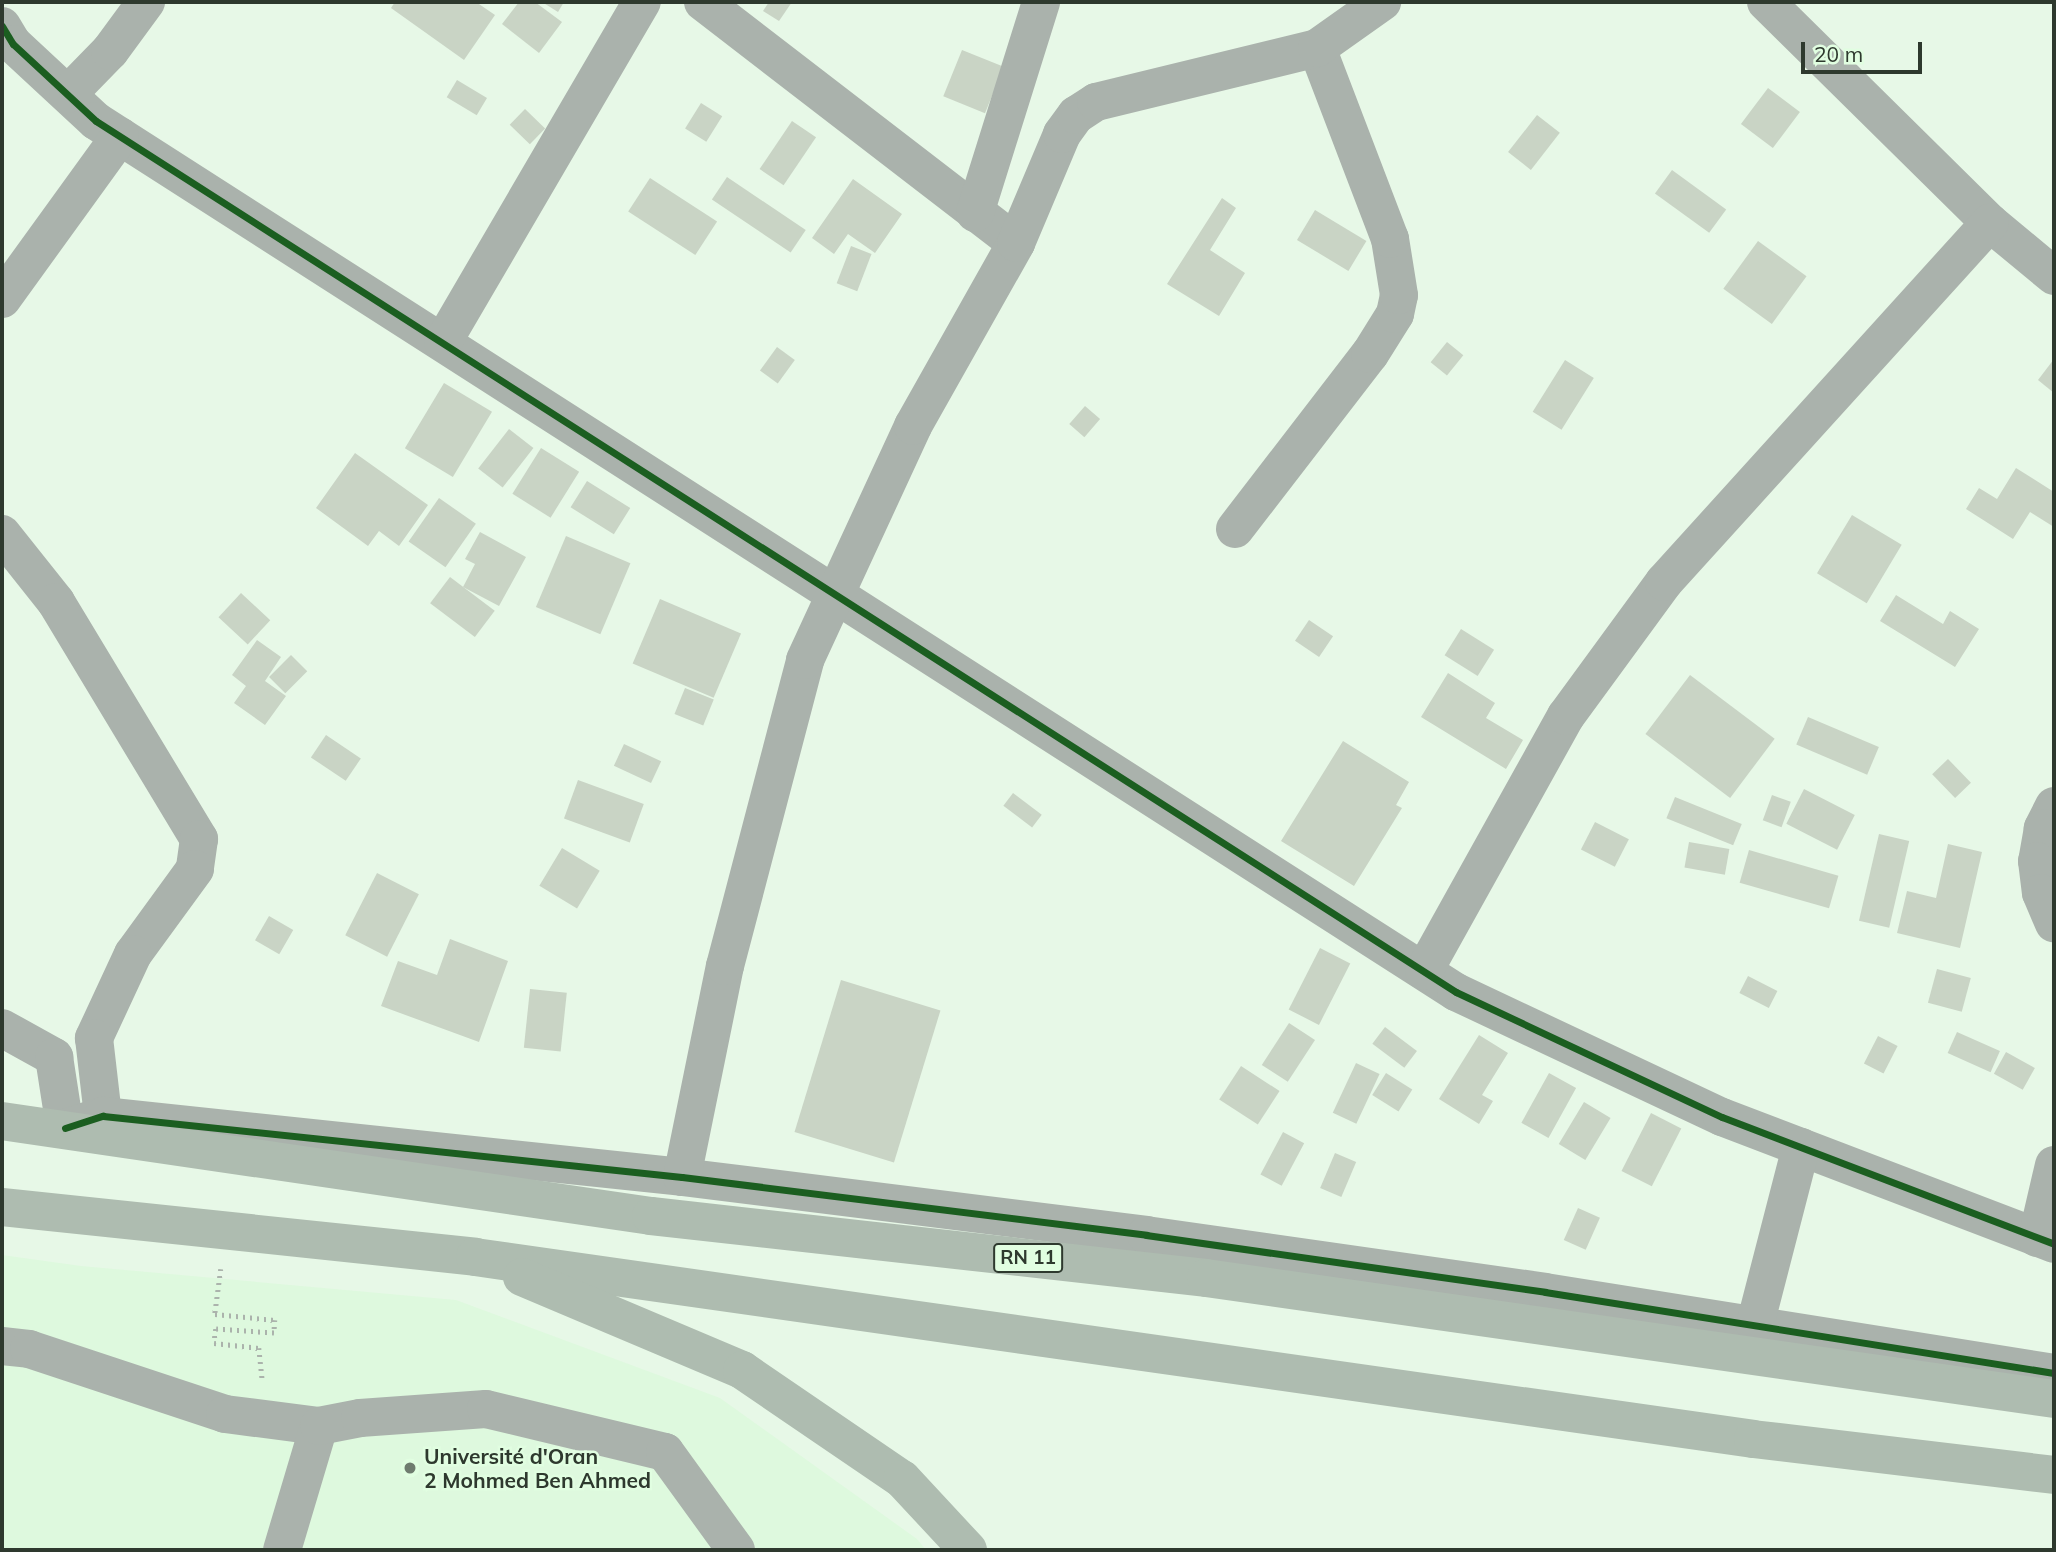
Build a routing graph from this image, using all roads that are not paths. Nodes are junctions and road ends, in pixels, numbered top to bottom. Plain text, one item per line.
1 (146, 2) edge
2 (642, 2) edge
3 (703, 2) edge
4 (1041, 2) edge
5 (1382, 2) edge
6 (1766, 2) edge
7 (2, 26) edge
8 (1317, 48) junction
9 (68, 94) junction
10 (120, 136) junction
11 (975, 213) junction
12 (1990, 223) junction
13 (1016, 243) junction
14 (2054, 276) edge
15 (2, 299) edge
16 (443, 342) junction
17 (1236, 529) dead end
18 (2, 534) edge
19 (834, 595) junction
20 (2054, 806) edge
21 (2054, 923) edge
22 (1424, 971) junction
23 (2, 1028) edge
24 (103, 1116) junction
25 (2, 1121) edge
26 (65, 1128) junction
27 (1801, 1147) junction
28 (2054, 1165) edge
29 (682, 1177) junction
30 (2, 1207) edge
31 (2046, 1241) edge
32 (475, 1257) junction
33 (1755, 1325) junction
34 (2, 1346) edge
35 (2054, 1373) edge
36 (2054, 1399) edge
37 (319, 1426) junction
38 (2054, 1475) edge
39 (282, 1550) edge
40 (736, 1550) edge
41 (968, 1550) edge

1 - 9 street
2 - 16 street
3 - 11 street
4 - 11 street
5 - 8 street
6 - 12 street
7 - 9 street
8 - 13 street
8 - 17 street
9 - 10 street
10 - 15 street
10 - 16 street
11 - 13 street
12 - 14 street
12 - 22 street
13 - 19 street
16 - 19 street
18 - 24 street
19 - 22 street
19 - 29 street
20 - 21 street
22 - 27 street
23 - 26 street
24 - 26 street
24 - 29 street
25 - 26 highway, RN 11
26 - 36 highway, RN 11
27 - 31 street
27 - 33 street
28 - 31 street
29 - 33 street
30 - 32 highway
32 - 38 highway
32 - 41 highway
33 - 35 street
34 - 37 street
37 - 39 street
37 - 40 street

